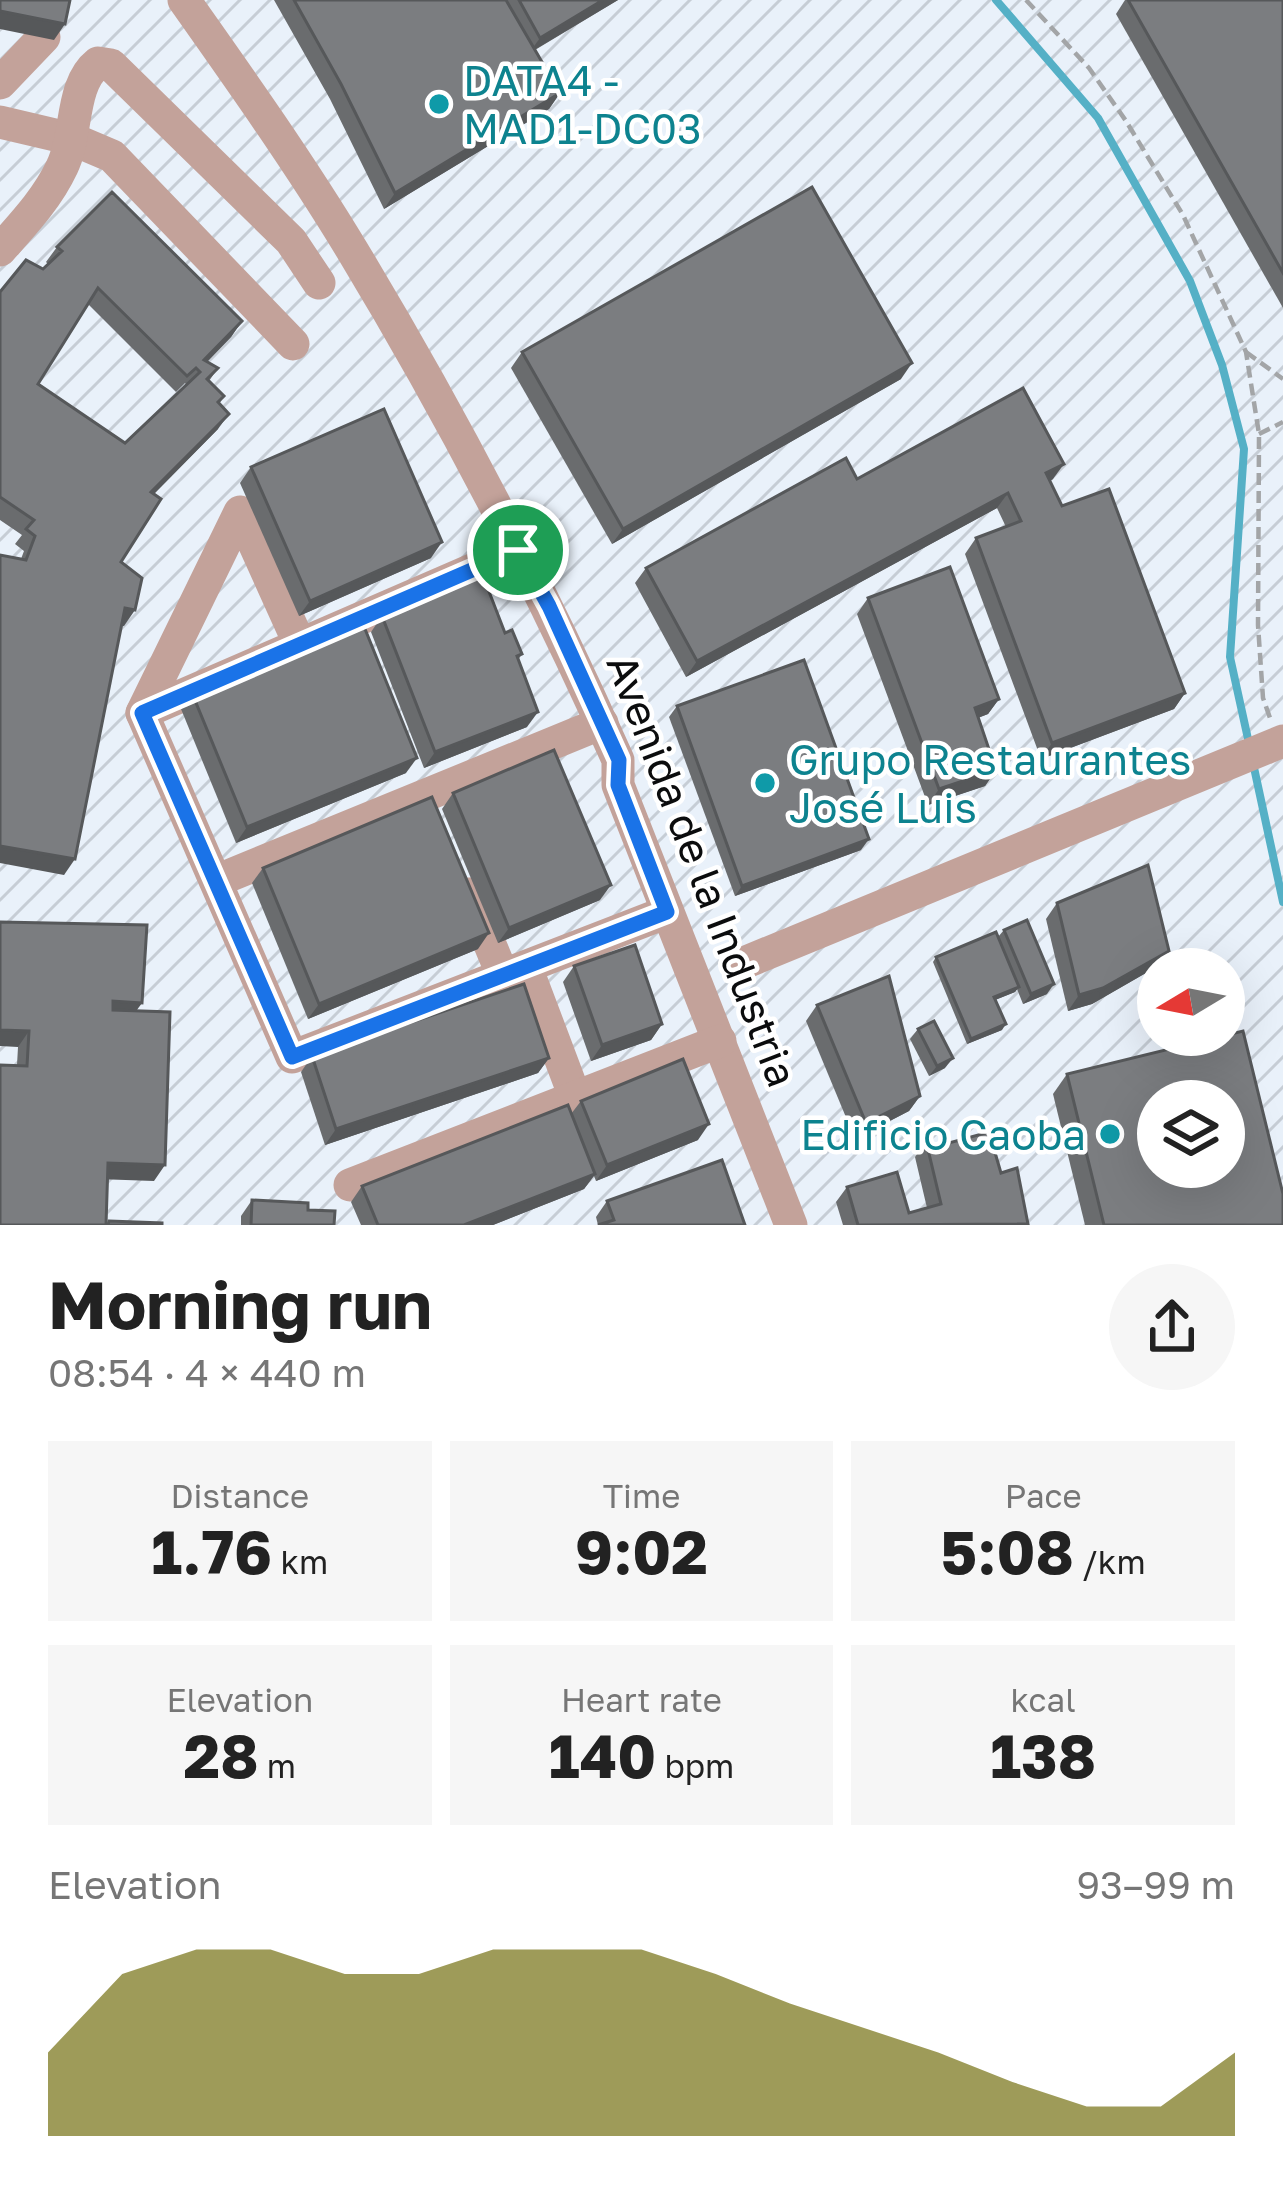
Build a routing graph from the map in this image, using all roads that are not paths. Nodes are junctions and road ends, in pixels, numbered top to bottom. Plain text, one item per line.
1 (184, 0) edge
2 (44, 37) edge
3 (0, 83) edge
4 (0, 122) edge
5 (72, 139) junction
6 (0, 250) edge
7 (320, 283) dead end
8 (293, 344) dead end
9 (518, 550) junction
10 (300, 645) junction
11 (142, 713) junction
12 (602, 723) junction
13 (1278, 737) edge
14 (619, 760) junction
15 (452, 855) edge
16 (216, 881) junction
17 (667, 912) junction
18 (739, 965) junction
19 (515, 971) junction
20 (720, 1041) junction
21 (575, 1097) junction
22 (760, 1138) junction
23 (350, 1185) dead end
24 (791, 1225) edge

1 - 9 street, Avenida de la Industria
2 - 3 street
4 - 5 street
5 - 6 street
5 - 7 street
5 - 8 street
9 - 10 street
9 - 12 street, Avenida de la Industria
10 - 11 street
10 - 11 street
11 - 16 street
12 - 14 street, Avenida de la Industria
12 - 16 street
13 - 18 street
14 - 17 street, Avenida de la Industria
14 - 18 street
15 - 19 street
16 - 19 street
17 - 19 street
17 - 20 street, Avenida de la Industria
18 - 22 street
19 - 21 street
20 - 21 street
20 - 22 street, Avenida de la Industria
21 - 23 street
22 - 24 street, Avenida de la Industria

